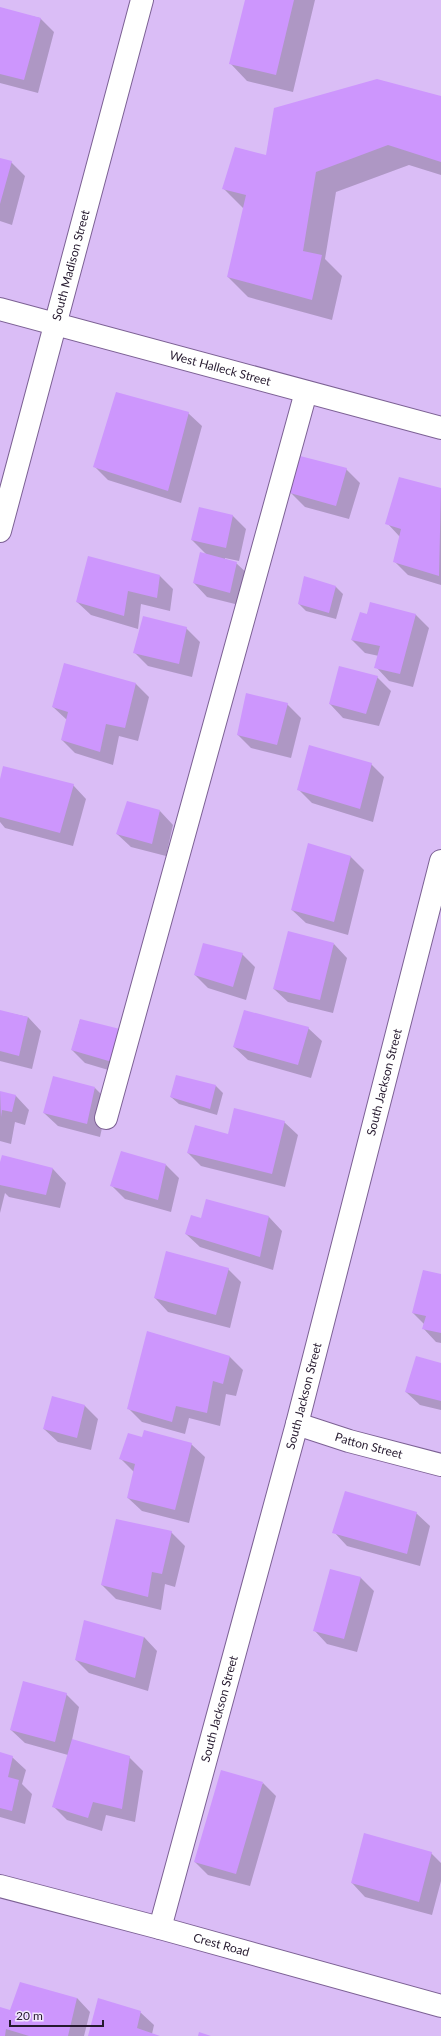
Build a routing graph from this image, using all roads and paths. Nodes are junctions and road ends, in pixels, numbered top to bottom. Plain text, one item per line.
1 (142, 0) edge
2 (0, 309) edge
3 (56, 324) junction
4 (306, 392) junction
5 (441, 428) edge
6 (0, 531) edge
7 (441, 861) edge
8 (106, 1118) dead end
9 (297, 1424) junction
10 (441, 1466) edge
11 (0, 1886) edge
12 (160, 1928) junction
13 (441, 2006) edge

1 - 3 street, South Madison Street
2 - 3 street, West Halleck Street
3 - 4 street, West Halleck Street
3 - 6 street, South Madison Street
4 - 5 street, West Halleck Street
4 - 8 street
7 - 9 street, South Jackson Street
9 - 10 street, Patton Street
9 - 12 street, South Jackson Street
11 - 12 street, Crest Road
12 - 13 street, Crest Road

